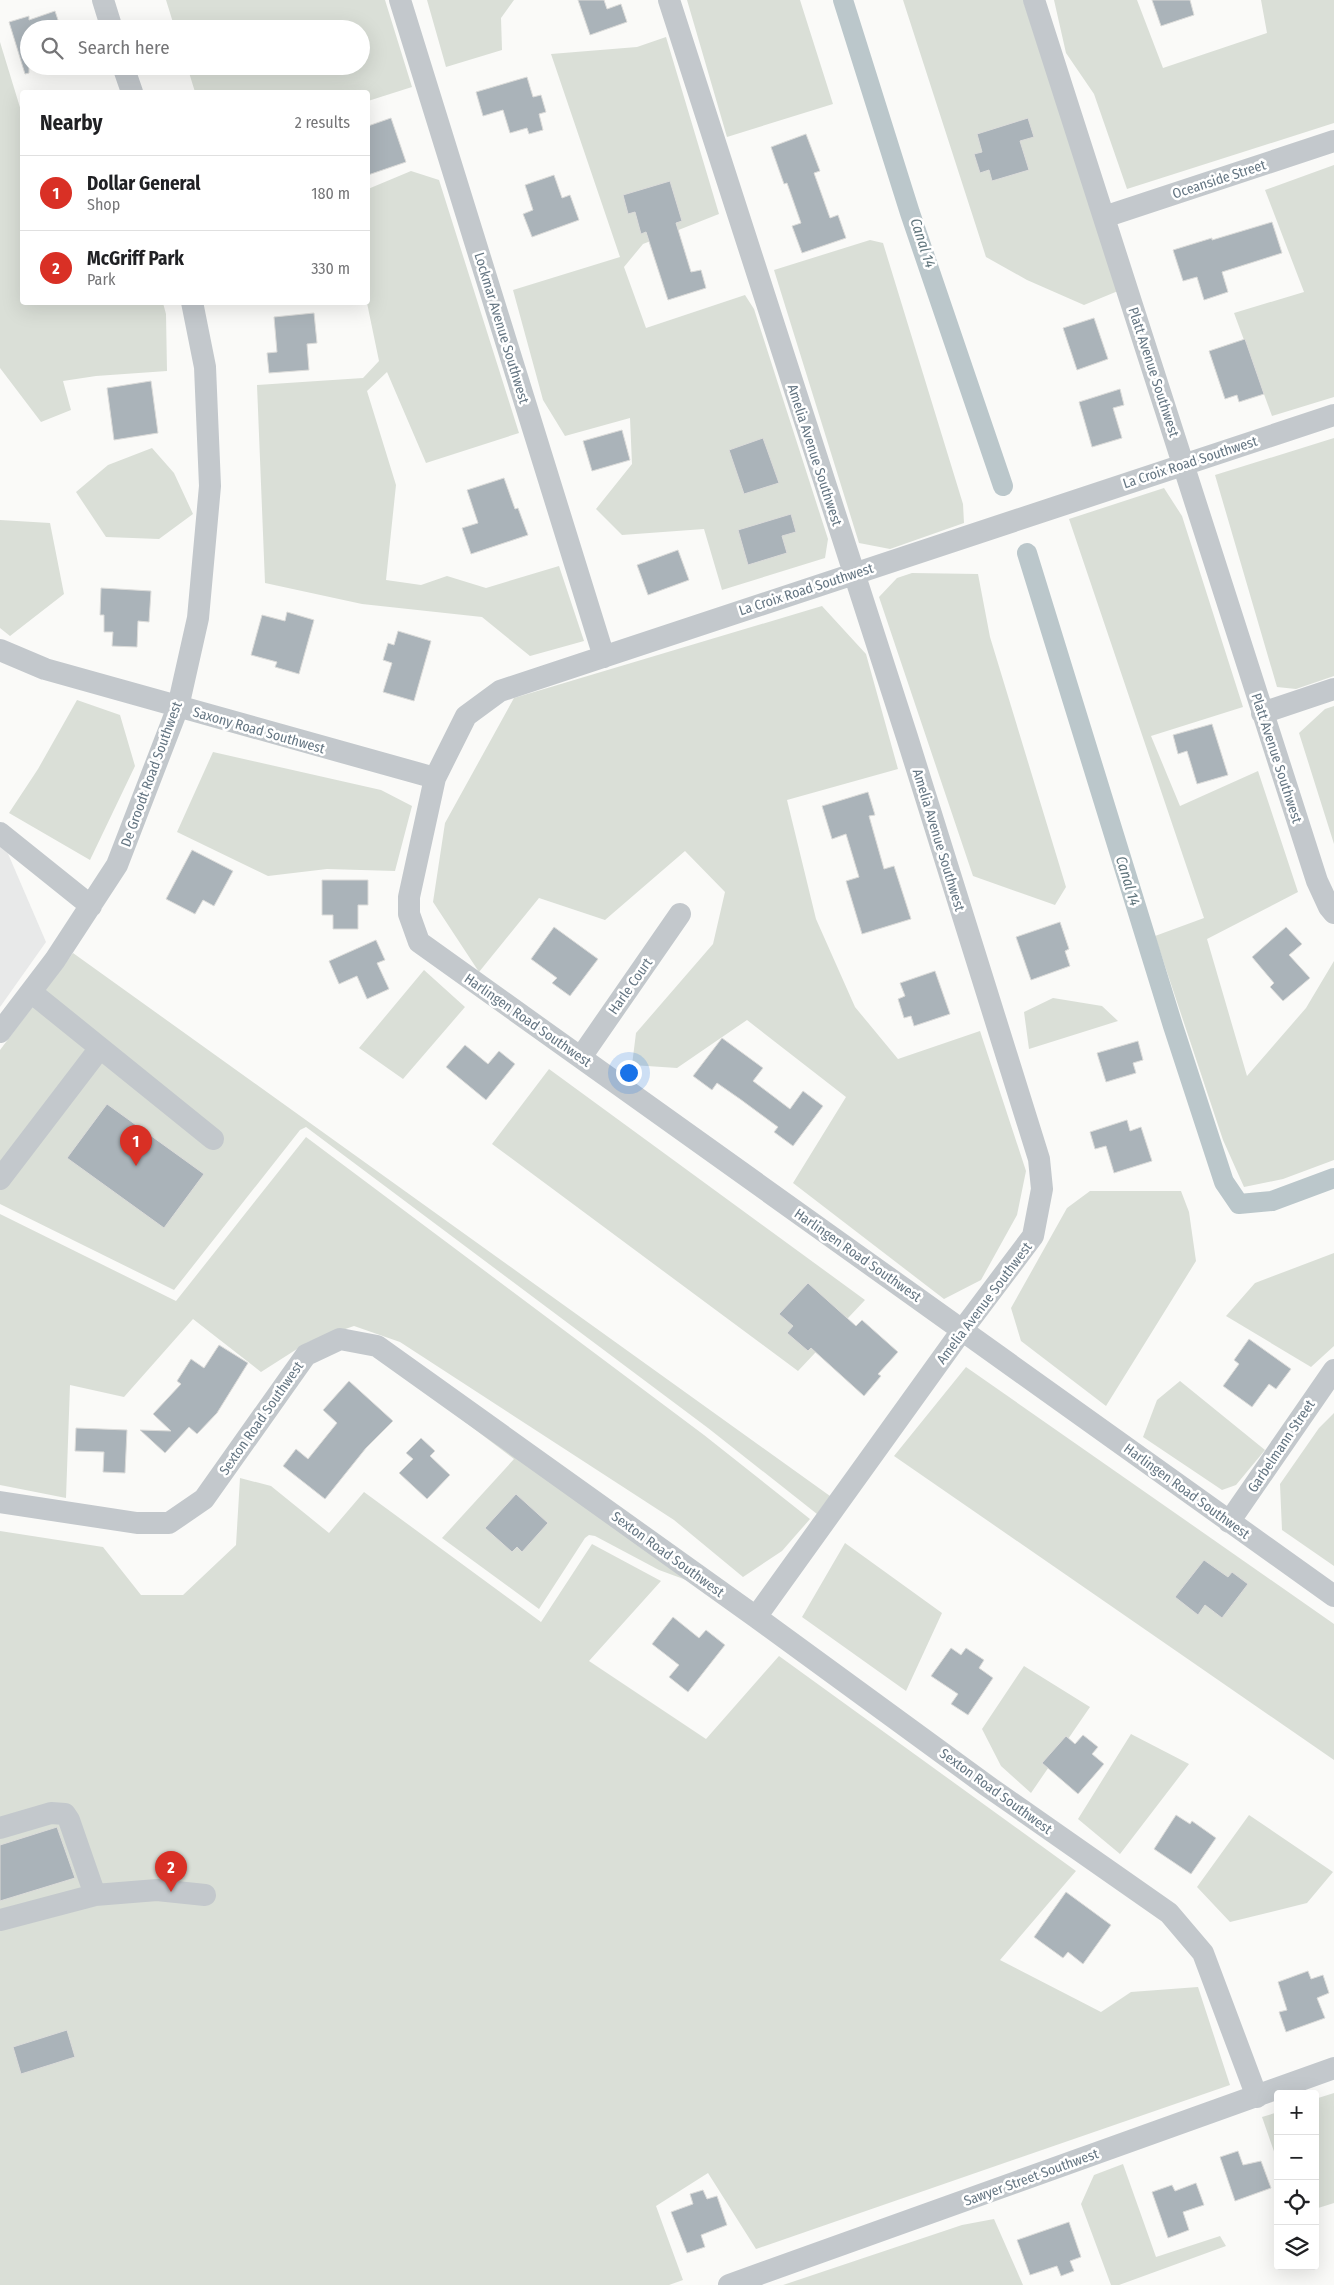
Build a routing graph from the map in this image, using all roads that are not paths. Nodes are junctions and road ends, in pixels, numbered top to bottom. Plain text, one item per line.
1 (103, 0) edge
2 (400, 0) edge
3 (669, 0) edge
4 (1034, 0) edge
5 (109, 20) edge
6 (126, 75) edge
7 (131, 90) edge
8 (1334, 141) edge
9 (1104, 216) junction
10 (193, 305) edge
11 (1334, 415) edge
12 (1183, 464) junction
13 (853, 574) junction
14 (0, 650) edge
15 (604, 657) junction
16 (1334, 689) edge
17 (178, 707) junction
18 (1262, 713) junction
19 (434, 778) junction
20 (0, 833) edge
21 (408, 897) joint
22 (91, 906) junction
23 (1334, 913) edge
24 (680, 914) dead end
25 (31, 992) junction
26 (0, 1032) edge
27 (100, 1048) junction
28 (581, 1057) junction
29 (213, 1139) dead end
30 (0, 1179) edge
31 (963, 1329) junction
32 (1334, 1370) edge
33 (0, 1502) edge
34 (1229, 1522) junction
35 (1334, 1596) edge
36 (756, 1617) junction
37 (0, 1828) edge
38 (95, 1895) junction
39 (205, 1895) dead end
40 (0, 1920) edge
41 (1334, 2068) edge
42 (1257, 2097) junction
43 (729, 2285) edge

1 - 5 street
2 - 15 street, Lockmar Avenue Southwest
3 - 13 street, Amelia Avenue Southwest
4 - 9 street, Platt Avenue Southwest
6 - 7 street
8 - 9 street, Oceanside Street
9 - 12 street, Platt Avenue Southwest
10 - 17 street, De Groodt Road Southwest
11 - 12 street, La Croix Road Southwest
12 - 13 street, La Croix Road Southwest
12 - 18 street, Platt Avenue Southwest
13 - 15 street, La Croix Road Southwest
13 - 31 street, Amelia Avenue Southwest
14 - 17 street, Saxony Road Southwest
15 - 19 street, La Croix Road Southwest
16 - 18 street
17 - 19 street, Saxony Road Southwest
17 - 22 street, De Groodt Road Southwest
18 - 23 street, Platt Avenue Southwest
19 - 21 street, La Croix Road Southwest
20 - 22 street
21 - 28 street, Harlingen Road Southwest
22 - 25 street, De Groodt Road Southwest
24 - 28 street, Harle Court
25 - 26 street, De Groodt Road Southwest
25 - 27 street
27 - 29 street
27 - 30 street
28 - 31 street, Harlingen Road Southwest
31 - 34 street, Harlingen Road Southwest
31 - 36 street, Amelia Avenue Southwest
32 - 34 street, Garbelmann Street
33 - 36 street, Sexton Road Southwest
34 - 35 street, Harlingen Road Southwest
36 - 42 street, Sexton Road Southwest
37 - 38 street
38 - 39 street
38 - 40 street
41 - 42 street, Sawyer Street Southwest
42 - 43 street, Sawyer Street Southwest

